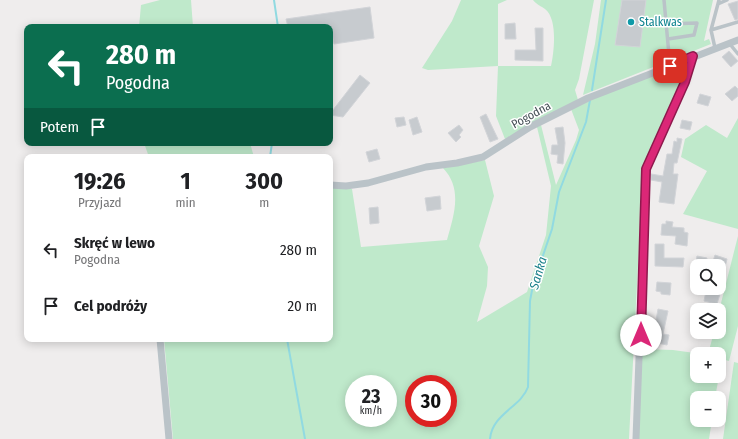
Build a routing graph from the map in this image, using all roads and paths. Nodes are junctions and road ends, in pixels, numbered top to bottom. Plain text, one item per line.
1 (664, 0) edge
2 (727, 0) edge
3 (718, 2) edge
4 (738, 22) edge
5 (666, 24) junction
6 (711, 30) junction
7 (668, 39) junction
8 (738, 40) edge
9 (729, 43) junction
10 (714, 48) junction
11 (738, 54) edge
12 (693, 56) junction
13 (670, 66) junction
14 (333, 185) edge
15 (160, 342) edge
16 (169, 439) edge
17 (636, 439) edge

1 - 5 lane
2 - 3 lane
3 - 6 lane
4 - 6 lane
5 - 7 lane
5 - 7 lane
6 - 10 lane
7 - 13 lane
8 - 9 street, Pogodna
9 - 10 street, Pogodna
9 - 11 lane
10 - 12 street, Pogodna
12 - 13 street, Pogodna
12 - 17 street
13 - 14 street, Pogodna
15 - 16 street

